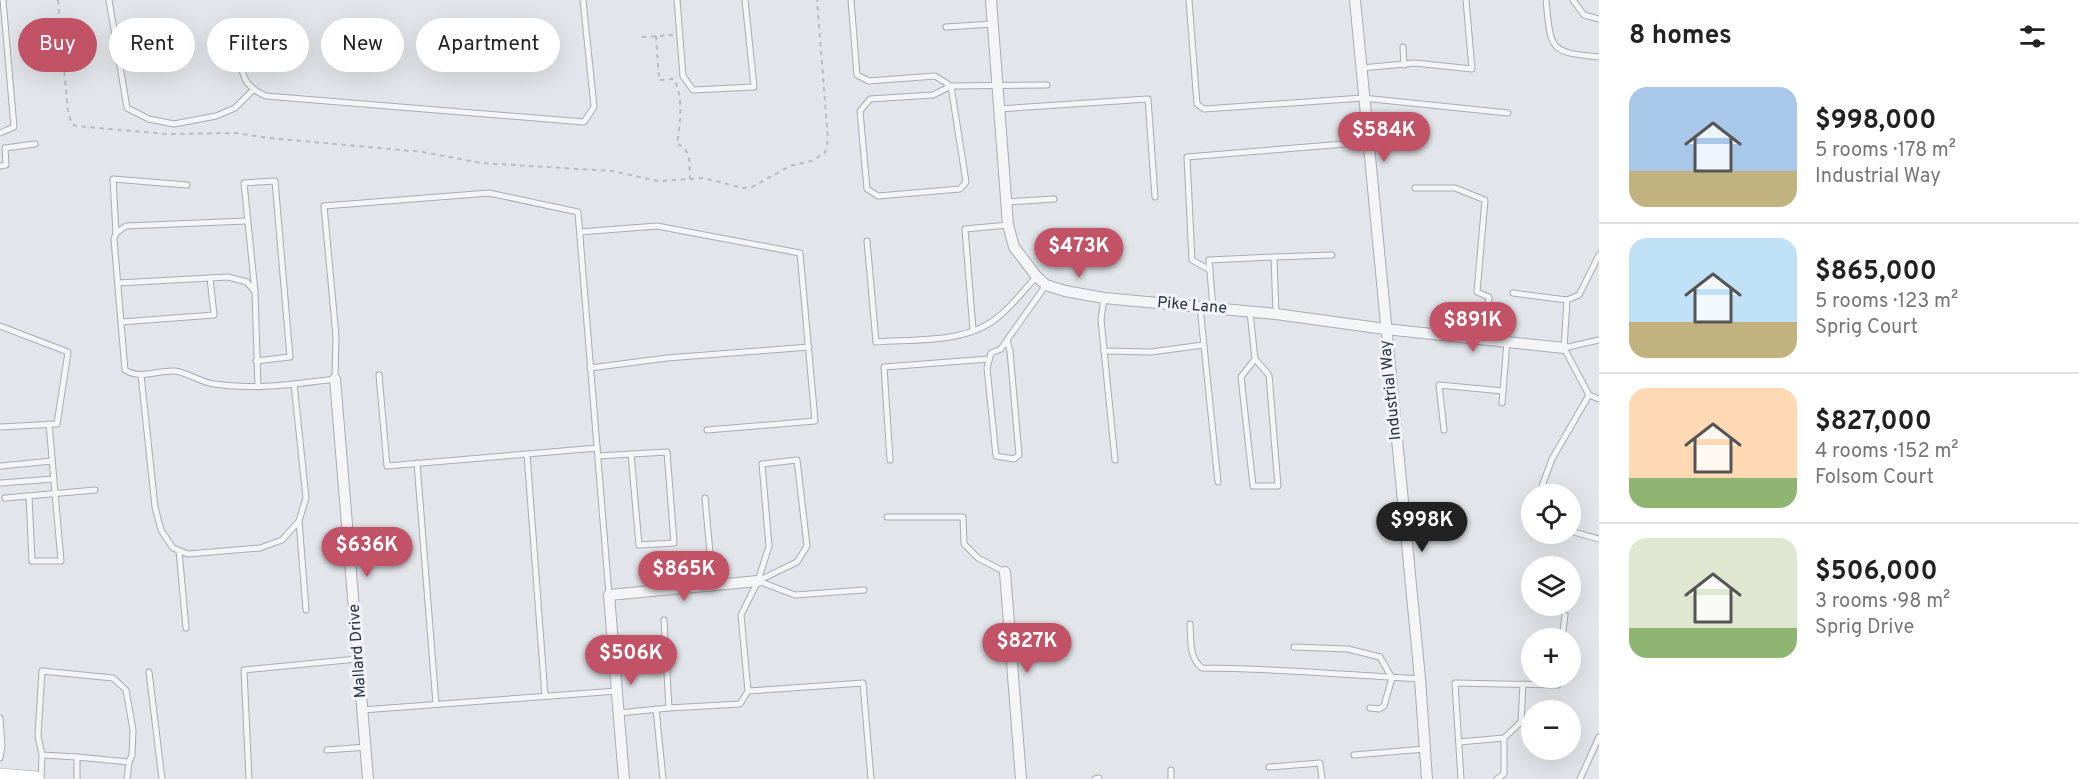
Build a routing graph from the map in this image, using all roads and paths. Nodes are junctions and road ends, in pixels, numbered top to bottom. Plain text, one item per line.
1 (3, 0) edge
2 (58, 0) edge
3 (109, 0) edge
4 (584, 0) edge
5 (677, 0) edge
6 (745, 0) edge
7 (817, 0) edge
8 (851, 0) edge
9 (991, 0) edge
10 (1189, 0) edge
11 (1355, 0) edge
12 (1466, 0) edge
13 (1546, 0) edge
14 (1573, 0) edge
15 (1599, 19) edge
16 (992, 24) junction
17 (946, 27) dead end
18 (680, 34) junction
19 (656, 36) junction
20 (642, 37) dead end
21 (1403, 47) dead end
22 (1599, 57) edge
23 (1404, 65) junction
24 (1361, 68) junction
25 (243, 72) edge
26 (998, 84) junction
27 (1047, 85) dead end
28 (951, 86) junction
29 (252, 91) junction
30 (1363, 98) junction
31 (999, 109) junction
32 (1508, 113) dead end
33 (0, 133) edge
34 (1368, 142) junction
35 (36, 144) dead end
36 (0, 166) edge
37 (690, 178) junction
38 (187, 185) dead end
39 (1415, 188) dead end
40 (1155, 196) dead end
41 (1054, 199) dead end
42 (1006, 202) junction
43 (246, 221) junction
44 (1008, 225) junction
45 (580, 232) junction
46 (116, 233) junction
47 (867, 241) dead end
48 (1332, 255) dead end
49 (1599, 255) edge
50 (1274, 257) junction
51 (1210, 270) junction
52 (1037, 277) junction
53 (210, 278) junction
54 (118, 283) junction
55 (1046, 285) junction
56 (255, 292) junction
57 (1513, 293) dead end
58 (1104, 298) junction
59 (1567, 300) junction
60 (1200, 307) junction
61 (1213, 308) junction
62 (1250, 312) junction
63 (1276, 314) junction
64 (121, 322) junction
65 (0, 326) edge
66 (1385, 329) junction
67 (973, 330) junction
68 (1007, 340) junction
69 (1484, 340) junction
70 (1599, 340) edge
71 (1507, 342) junction
72 (1203, 345) junction
73 (809, 347) junction
74 (1564, 348) junction
75 (1104, 351) junction
76 (988, 359) junction
77 (1255, 359) junction
78 (256, 361) junction
79 (590, 368) junction
80 (141, 375) junction
81 (379, 375) dead end
82 (336, 379) junction
83 (294, 384) junction
84 (258, 387) junction
85 (1503, 391) junction
86 (1589, 395) junction
87 (1599, 399) edge
88 (1502, 403) dead end
89 (49, 424) junction
90 (0, 427) edge
91 (707, 430) dead end
92 (1444, 430) dead end
93 (597, 448) junction
94 (527, 454) junction
95 (631, 454) junction
96 (598, 456) junction
97 (890, 459) dead end
98 (1115, 460) dead end
99 (52, 461) junction
100 (417, 463) junction
101 (1, 466) edge
102 (54, 479) junction
103 (1218, 482) dead end
104 (1, 483) edge
105 (1543, 484) edge
106 (95, 490) dead end
107 (55, 493) junction
108 (29, 496) junction
109 (5, 498) dead end
110 (705, 498) dead end
111 (888, 517) dead end
112 (299, 521) junction
113 (1581, 534) edge
114 (1599, 539) edge
115 (179, 551) junction
116 (1005, 572) joint
117 (758, 581) junction
118 (712, 585) junction
119 (864, 590) dead end
120 (609, 595) junction
121 (306, 610) dead end
122 (664, 620) dead end
123 (1190, 624) dead end
124 (186, 628) dead end
125 (1294, 647) dead end
126 (359, 659) junction
127 (150, 672) dead end
128 (1392, 678) junction
129 (1420, 680) junction
130 (1521, 684) edge
131 (1523, 688) edge
132 (617, 691) junction
133 (748, 691) junction
134 (545, 696) junction
135 (436, 704) junction
136 (669, 708) junction
137 (1370, 708) dead end
138 (656, 709) junction
139 (362, 710) junction
140 (619, 712) junction
141 (0, 718) edge
142 (1599, 736) edge
143 (1504, 738) junction
144 (1459, 742) junction
145 (366, 747) junction
146 (1425, 749) junction
147 (327, 750) dead end
148 (42, 755) junction
149 (1354, 755) dead end
150 (77, 757) junction
151 (0, 758) edge
152 (129, 762) junction
153 (1269, 767) dead end
154 (1171, 770) dead end
155 (0, 776) edge
156 (36, 779) edge
157 (41, 779) edge
158 (76, 779) edge
159 (127, 779) edge
160 (162, 779) edge
161 (249, 779) edge
162 (368, 779) edge
163 (624, 779) edge
164 (663, 779) edge
165 (871, 779) edge
166 (1021, 779) edge
167 (1171, 779) edge
168 (1322, 779) edge
169 (1426, 779) edge
170 (1461, 779) edge
171 (1497, 779) edge
172 (1580, 779) edge

1 - 33 lane
2 - 37 path
3 - 29 lane
4 - 29 lane
5 - 18 lane
6 - 18 lane
7 - 37 path
8 - 28 lane
9 - 16 street, Pike Lane
10 - 30 lane
11 - 24 street, Industrial Way
12 - 23 lane
13 - 22 lane
14 - 15 lane
16 - 17 lane
16 - 26 street, Pike Lane
18 - 19 path
19 - 20 path
19 - 37 path
21 - 23 lane
23 - 24 lane
24 - 30 street, Industrial Way
25 - 29 lane
26 - 27 lane
26 - 28 lane
26 - 31 street, Pike Lane
28 - 28 lane
30 - 32 lane
30 - 34 street, Industrial Way
31 - 40 lane
31 - 42 street, Pike Lane
34 - 51 lane
34 - 66 street, Industrial Way
35 - 36 lane
38 - 46 lane
39 - 69 lane
41 - 42 lane
42 - 44 street, Pike Lane
43 - 46 lane
43 - 56 lane
43 - 78 lane
44 - 52 street, Pike Lane
44 - 67 lane
45 - 73 lane
45 - 79 lane
45 - 82 lane
46 - 54 lane
47 - 67 lane
48 - 50 lane
49 - 59 lane
50 - 51 lane
50 - 63 lane
51 - 61 lane
52 - 55 street, Pike Lane
52 - 67 lane
53 - 54 lane
53 - 56 lane
53 - 64 lane
54 - 64 lane
55 - 58 street, Pike Lane
55 - 68 lane
56 - 78 lane
57 - 59 lane
58 - 60 street, Pike Lane
58 - 75 lane
59 - 74 lane
60 - 61 street, Pike Lane
60 - 72 lane
61 - 62 street, Pike Lane
62 - 63 street, Pike Lane
62 - 77 lane
63 - 66 street, Pike Lane
64 - 80 lane
65 - 89 lane
66 - 69 street, Pike Lane
66 - 129 street, Industrial Way
68 - 76 lane
68 - 76 lane
69 - 71 street, Pike Lane
70 - 74 lane
71 - 74 street, Pike Lane
71 - 85 lane
72 - 75 lane
72 - 103 lane
73 - 79 lane
73 - 91 lane
74 - 86 lane
75 - 98 lane
76 - 97 lane
77 - 77 lane
78 - 84 lane
79 - 93 lane
80 - 84 lane
80 - 115 lane
81 - 100 lane
82 - 83 lane
82 - 126 street, Mallard Drive
83 - 84 lane
83 - 112 lane
85 - 88 lane
85 - 92 lane
86 - 87 lane
86 - 105 lane
89 - 90 lane
89 - 99 lane
93 - 94 lane
93 - 96 lane
94 - 100 lane
94 - 134 lane
95 - 95 lane
95 - 96 lane
96 - 120 lane
99 - 101 lane
99 - 102 lane
100 - 135 lane
102 - 104 lane
102 - 107 lane
106 - 107 lane
107 - 108 lane
107 - 108 lane
108 - 109 lane
110 - 118 lane
111 - 116 lane
112 - 115 lane
112 - 121 lane
113 - 114 lane
115 - 124 lane
116 - 166 street
117 - 117 lane
117 - 118 street
117 - 119 lane
117 - 133 lane
118 - 120 street
120 - 132 street
122 - 136 lane
123 - 128 lane
125 - 128 lane
126 - 139 street, Mallard Drive
126 - 161 lane
127 - 160 lane
128 - 129 lane
128 - 137 lane
129 - 146 street, Industrial Way
130 - 144 lane
131 - 143 lane
132 - 134 lane
132 - 140 street
133 - 136 lane
133 - 165 lane
134 - 135 lane
135 - 139 lane
136 - 138 lane
138 - 140 lane
138 - 164 lane
139 - 145 street, Mallard Drive
140 - 163 street
141 - 151 lane
142 - 172 lane
143 - 144 lane
143 - 171 lane
144 - 170 lane
145 - 147 lane
145 - 162 street, Mallard Drive
146 - 149 lane
146 - 169 street, Industrial Way
148 - 150 lane
148 - 152 lane
148 - 157 lane
150 - 152 lane
150 - 158 lane
152 - 159 lane
153 - 168 lane
154 - 167 lane
155 - 156 street

